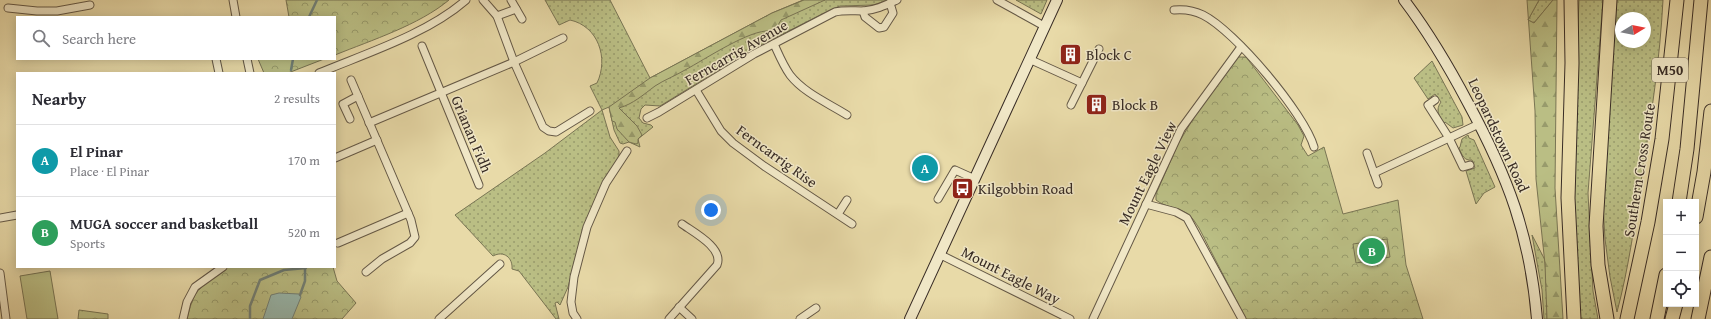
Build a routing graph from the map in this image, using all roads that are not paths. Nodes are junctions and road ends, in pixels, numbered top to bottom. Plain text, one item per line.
1 (72, 0) edge
2 (233, 0) edge
3 (466, 0) edge
4 (483, 0) edge
5 (511, 0) edge
6 (897, 0) edge
7 (997, 0) edge
8 (1057, 0) edge
9 (1404, 0) edge
10 (1573, 0) edge
11 (1610, 0) edge
12 (1677, 0) edge
13 (1702, 0) edge
14 (890, 4) junction
15 (90, 5) dead end
16 (8, 8) dead end
17 (73, 8) junction
18 (516, 9) junction
19 (1174, 10) dead end
20 (863, 11) junction
21 (236, 16) edge
22 (497, 16) junction
23 (522, 19) dead end
24 (1044, 26) junction
25 (563, 38) dead end
26 (774, 44) junction
27 (422, 46) dead end
28 (1241, 47) junction
29 (1099, 48) dead end
30 (1029, 59) junction
31 (216, 60) edge
32 (247, 60) edge
33 (514, 62) junction
34 (219, 72) edge
35 (250, 72) edge
36 (322, 72) edge
37 (351, 80) dead end
38 (1082, 83) junction
39 (696, 90) junction
40 (441, 93) junction
41 (358, 96) junction
42 (1435, 100) dead end
43 (1072, 105) dead end
44 (590, 111) dead end
45 (1711, 111) edge
46 (846, 114) dead end
47 (647, 118) dead end
48 (350, 119) dead end
49 (369, 123) junction
50 (1479, 124) junction
51 (1449, 138) junction
52 (377, 140) junction
53 (1314, 147) dead end
54 (627, 151) dead end
55 (1368, 153) dead end
56 (336, 158) edge
57 (1470, 165) dead end
58 (1374, 173) junction
59 (974, 179) junction
60 (1378, 184) dead end
61 (480, 185) dead end
62 (938, 199) dead end
63 (1679, 199) edge
64 (847, 200) dead end
65 (1699, 200) edge
66 (1146, 204) junction
67 (408, 213) junction
68 (838, 214) junction
69 (16, 216) edge
70 (0, 218) edge
71 (682, 224) dead end
72 (852, 224) dead end
73 (338, 243) dead end
74 (939, 254) junction
75 (1711, 257) edge
76 (500, 264) dead end
77 (222, 268) edge
78 (366, 272) dead end
79 (0, 273) edge
80 (1663, 290) edge
81 (679, 307) junction
82 (1675, 307) edge
83 (816, 308) dead end
84 (6, 319) edge
85 (183, 319) edge
86 (438, 319) edge
87 (577, 319) edge
88 (669, 319) edge
89 (692, 319) edge
90 (800, 319) edge
91 (910, 319) edge
92 (1070, 319) edge
93 (1093, 319) edge
94 (1242, 319) edge
95 (1537, 319) edge
96 (1574, 319) edge
97 (1608, 319) edge
98 (1627, 319) edge
99 (1657, 319) edge
100 (1672, 319) edge
101 (1698, 319) edge

1 - 17 street
2 - 21 street
3 - 36 street
4 - 22 street
5 - 18 street
6 - 14 street, Ferncarrig Avenue
7 - 24 street
8 - 24 street
9 - 50 street, Leopardstown Road
10 - 96 highway
11 - 97 highway
12 - 98 highway, Southern Cross Route / M50
13 - 63 highway, M50
14 - 20 street, Ferncarrig Avenue
14 - 20 street
15 - 17 street
16 - 17 street
18 - 22 street
18 - 23 street
19 - 28 street
20 - 26 street, Ferncarrig Avenue
22 - 33 street
24 - 30 street
25 - 33 street, Grianan Fidh
26 - 39 street, Ferncarrig Avenue
26 - 46 street
27 - 40 street, Grianan Fidh
28 - 53 street
28 - 66 street, Mount Eagle View
29 - 38 street
30 - 38 street
30 - 59 street
31 - 34 street
32 - 35 street
33 - 40 street, Grianan Fidh
33 - 44 street
37 - 41 street
38 - 43 street
39 - 47 street, Ferncarrig Avenue
39 - 68 street, Ferncarrig Rise
40 - 49 street, Grianan Fidh
40 - 61 street, Grianan Fidh
41 - 48 street
41 - 49 street
42 - 51 street
45 - 65 highway
49 - 52 street
50 - 51 street
50 - 95 street, Leopardstown Road
51 - 57 street
51 - 58 street
52 - 56 street
52 - 67 street
54 - 87 street
55 - 58 street
58 - 60 street
59 - 62 street
59 - 74 street
64 - 68 street
66 - 93 street, Mount Eagle View
66 - 94 street
67 - 73 street
67 - 78 street
68 - 72 street, Ferncarrig Rise
69 - 70 street
71 - 81 street
74 - 91 street
74 - 92 street, Mount Eagle Way
75 - 101 highway
76 - 86 street
77 - 85 street
79 - 84 street
80 - 99 highway
81 - 88 street
81 - 89 street
82 - 100 highway
83 - 90 street

